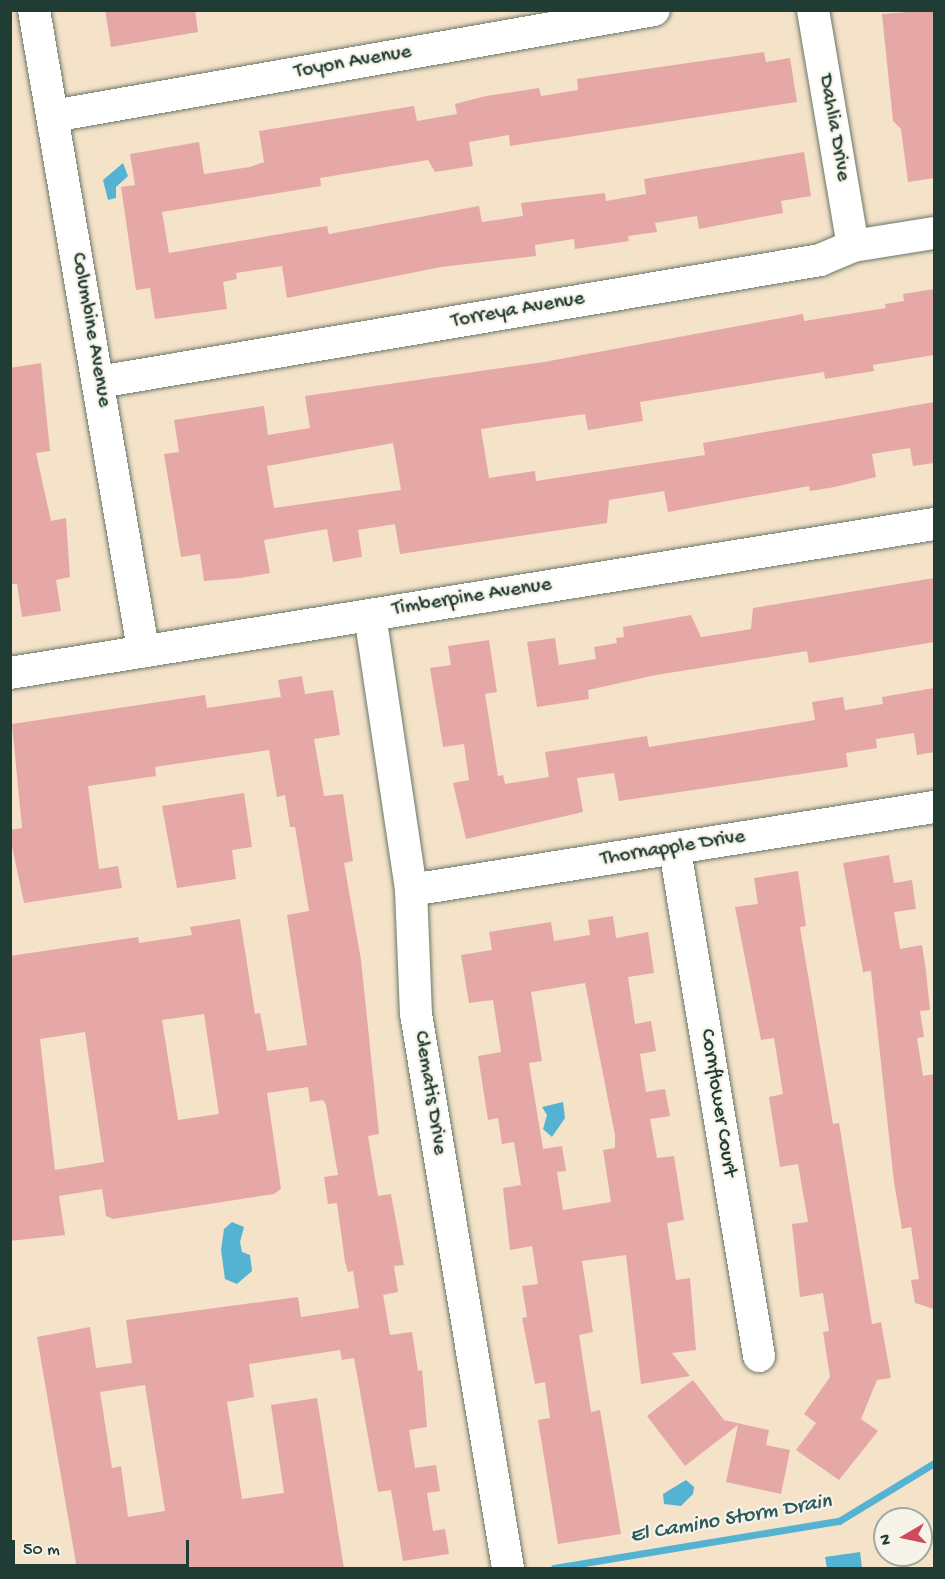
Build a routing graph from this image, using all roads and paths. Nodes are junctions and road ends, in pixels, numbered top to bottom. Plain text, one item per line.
1 (34, 10) edge
2 (654, 10) edge
3 (813, 10) edge
4 (53, 116) junction
5 (934, 233) edge
6 (853, 246) junction
7 (99, 382) junction
8 (934, 524) edge
9 (370, 615) junction
10 (143, 649) junction
11 (10, 673) edge
12 (934, 807) edge
13 (675, 850) junction
14 (411, 890) junction
15 (759, 1356) dead end
16 (508, 1569) edge

1 - 4 street, Columbine Avenue
2 - 4 street, Toyon Avenue
3 - 6 street, Dahlia Drive
4 - 7 street, Columbine Avenue
5 - 6 street, Torreya Avenue
6 - 7 street, Torreya Avenue
7 - 10 street, Columbine Avenue
8 - 9 street, Timberpine Avenue
9 - 10 street, Timberpine Avenue
9 - 14 street, Clematis Drive
10 - 11 street, Timberpine Avenue
12 - 13 street, Thornapple Drive
13 - 14 street, Thornapple Drive
13 - 15 street, Cornflower Court
14 - 16 street, Clematis Drive

